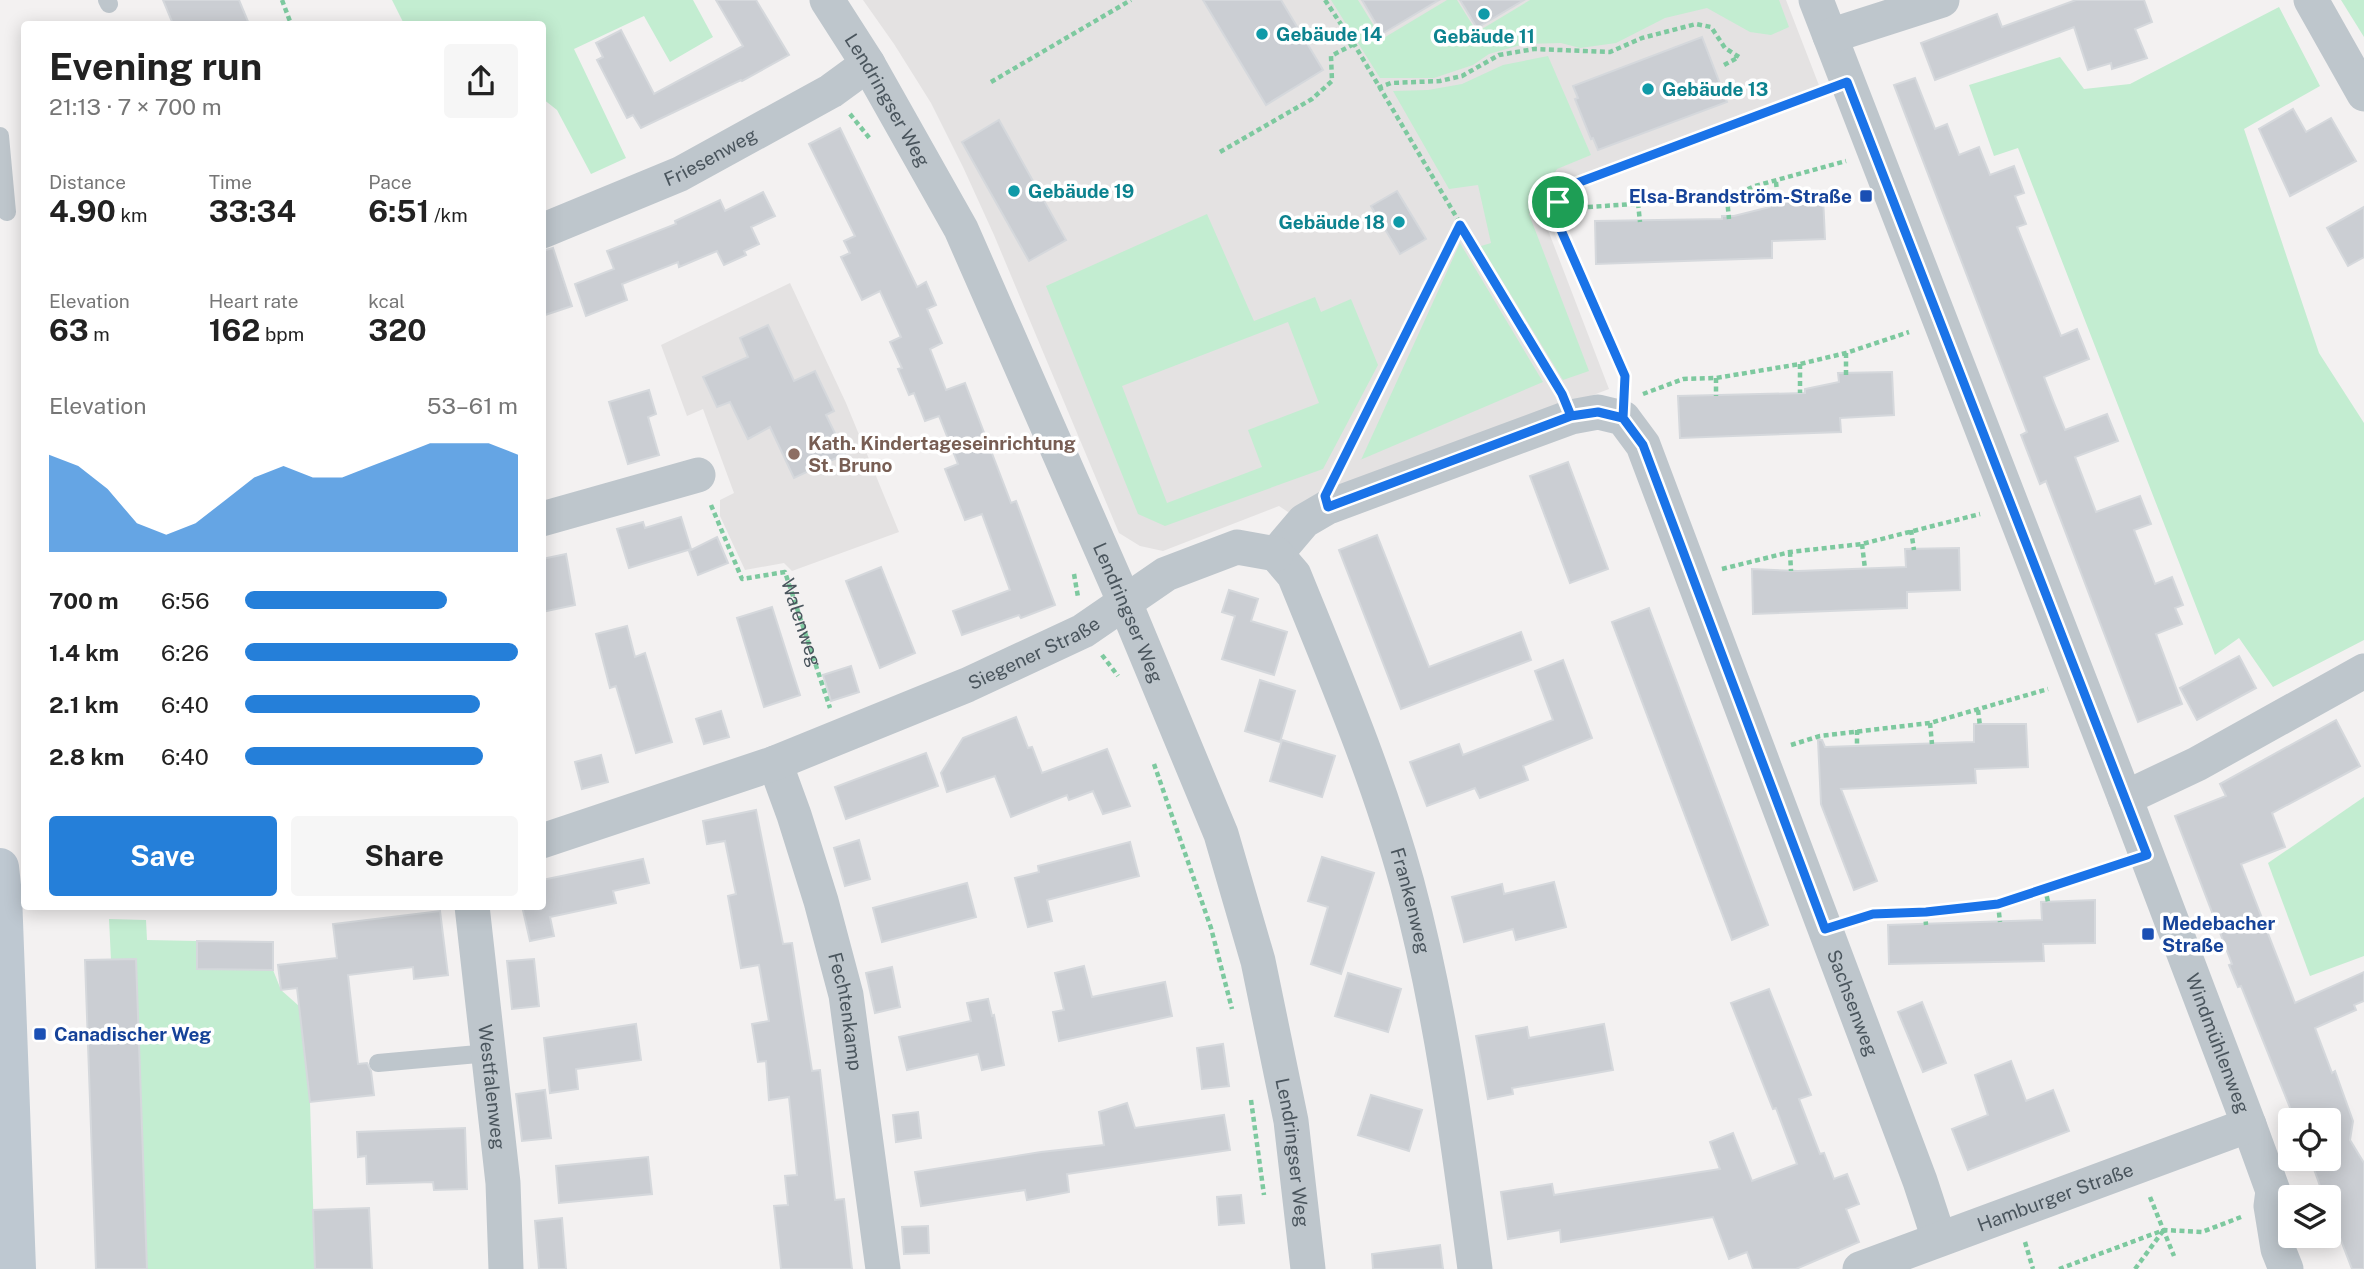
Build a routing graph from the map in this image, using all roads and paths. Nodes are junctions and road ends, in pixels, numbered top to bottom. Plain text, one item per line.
1 (282, 0) edge
2 (827, 0) edge
3 (1130, 0) edge
4 (1325, 0) edge
5 (1816, 0) edge
6 (1942, 0) edge
7 (2311, 0) edge
8 (290, 21) edge
9 (1830, 36) junction
10 (1354, 44) junction
11 (869, 64) junction
12 (1724, 65) dead end
13 (991, 82) dead end
14 (1847, 82) junction
15 (1378, 88) junction
16 (2364, 94) edge
17 (0, 136) edge
18 (1220, 152) dead end
19 (1874, 152) junction
20 (1776, 182) junction
21 (1727, 198) junction
22 (1778, 201) dead end
23 (1638, 203) junction
24 (7, 212) dead end
25 (1729, 219) dead end
26 (1557, 221) junction
27 (1640, 222) dead end
28 (1460, 225) junction
29 (546, 229) edge
30 (1940, 322) junction
31 (1846, 353) junction
32 (1800, 364) junction
33 (1846, 375) dead end
34 (1717, 378) junction
35 (1800, 393) dead end
36 (1717, 396) dead end
37 (1571, 416) junction
38 (1623, 418) junction
39 (698, 475) joint
40 (1328, 507) junction
41 (2012, 507) junction
42 (546, 518) edge
43 (1911, 530) junction
44 (1862, 544) junction
45 (1914, 550) dead end
46 (1790, 552) junction
47 (1276, 554) junction
48 (1865, 569) dead end
49 (1791, 571) dead end
50 (1694, 579) junction
51 (1125, 603) junction
52 (2364, 671) edge
53 (2079, 679) junction
54 (1978, 710) junction
55 (1930, 723) junction
56 (1980, 726) dead end
57 (1857, 730) junction
58 (840, 736) junction
59 (1932, 744) dead end
60 (1857, 747) dead end
61 (1760, 756) junction
62 (775, 763) junction
63 (2125, 798) junction
64 (546, 840) edge
65 (2147, 855) junction
66 (9, 886) edge
67 (2045, 888) junction
68 (2048, 902) dead end
69 (1998, 904) junction
70 (472, 910) edge
71 (1926, 912) junction
72 (2000, 922) dead end
73 (1926, 925) dead end
74 (1825, 929) junction
75 (489, 1053) junction
76 (378, 1063) dead end
77 (2249, 1125) junction
78 (7, 1183) edge
79 (2153, 1205) dead end
80 (2271, 1206) junction
81 (2164, 1230) junction
82 (1939, 1239) junction
83 (2025, 1243) dead end
84 (2174, 1256) dead end
85 (17, 1269) edge
86 (506, 1269) edge
87 (883, 1269) edge
88 (1308, 1269) edge
89 (1475, 1269) edge
90 (1860, 1269) edge
91 (2033, 1269) edge
92 (2059, 1269) edge
93 (2136, 1269) edge
94 (2286, 1269) edge

1 - 8 path
2 - 11 street, Lendringser Weg
3 - 13 path
4 - 10 path
5 - 9 street, Windmühlenweg
6 - 9 street
7 - 16 street
9 - 14 street, Windmühlenweg
10 - 15 path
10 - 18 path
11 - 29 street, Friesenweg
11 - 51 street, Lendringser Weg
12 - 15 path
14 - 19 street, Windmühlenweg
14 - 26 path
15 - 28 path
17 - 24 lane
19 - 20 path
19 - 30 street, Windmühlenweg
20 - 21 path
20 - 22 path
21 - 23 path
21 - 25 path
23 - 26 path
23 - 27 path
26 - 38 path
28 - 37 path
28 - 40 path
30 - 31 path
30 - 41 street, Windmühlenweg
31 - 32 path
31 - 33 path
32 - 34 path
32 - 35 path
34 - 36 path
34 - 38 path
37 - 38 street
37 - 40 street
38 - 50 street, Sachsenweg
39 - 42 street
39 - 58 path, Walenweg
40 - 47 street
41 - 43 path
41 - 53 street, Windmühlenweg
43 - 44 path
43 - 45 path
44 - 46 path
44 - 48 path
46 - 49 path
46 - 50 path
47 - 51 street, Siegener Straße
47 - 89 street, Frankenweg
50 - 61 street, Sachsenweg
51 - 58 street, Siegener Straße
51 - 88 street, Lendringser Weg
52 - 63 street
53 - 54 path
53 - 63 street, Windmühlenweg
54 - 55 path
54 - 56 path
55 - 57 path
55 - 59 path
57 - 60 path
57 - 61 path
58 - 62 street, Siegener Straße
61 - 74 street, Sachsenweg
62 - 64 street, Siegener Straße
62 - 87 street, Fechtenkamp
63 - 65 street, Windmühlenweg
65 - 67 path
65 - 77 street, Windmühlenweg
66 - 78 main road
67 - 68 path
67 - 69 path
69 - 71 path
69 - 72 path
70 - 75 street, Westfalenweg
71 - 73 path
71 - 74 path
74 - 82 street, Sachsenweg
75 - 76 lane
75 - 86 street, Westfalenweg
77 - 80 street, Windmühlenweg
77 - 82 street, Hamburger Straße
78 - 85 main road
79 - 81 path
80 - 81 path
80 - 94 street, Windmühlenweg
81 - 84 path
81 - 92 path
81 - 93 path
82 - 90 street, Hamburger Straße
83 - 91 path

